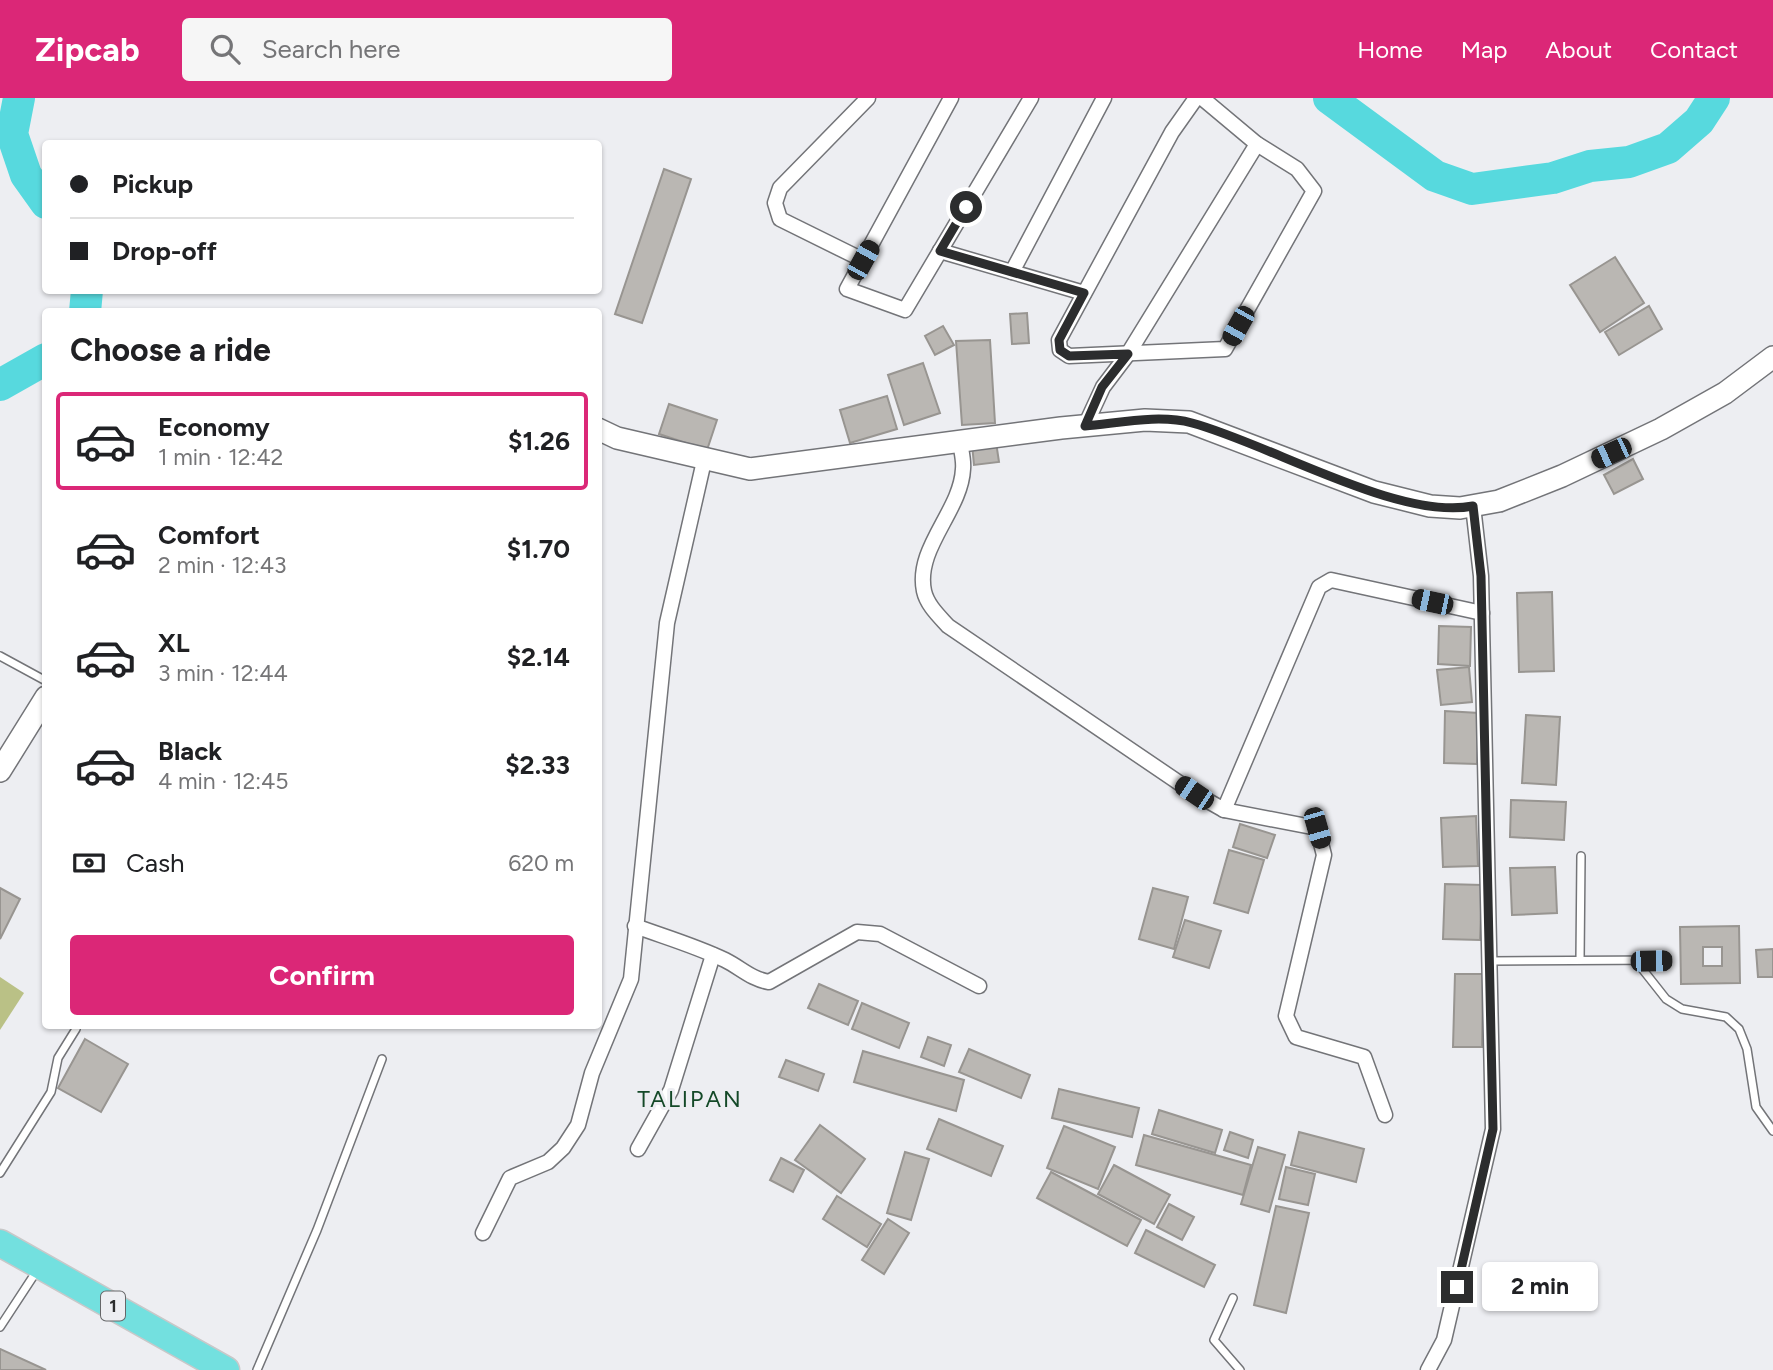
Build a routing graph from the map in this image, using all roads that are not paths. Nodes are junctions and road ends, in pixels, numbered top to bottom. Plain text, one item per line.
1 (868, 98) edge
2 (951, 98) edge
3 (1031, 98) edge
4 (1104, 98) edge
5 (1196, 98) edge
6 (1202, 98) edge
7 (1258, 144) junction
8 (940, 251) junction
9 (863, 260) junction
10 (1012, 272) junction
11 (1084, 293) junction
12 (1128, 354) junction
13 (1773, 357) edge
14 (1085, 426) junction
15 (602, 431) edge
16 (960, 442) junction
17 (704, 461) junction
18 (1473, 506) junction
19 (1482, 613) junction
20 (0, 656) edge
21 (42, 679) edge
22 (42, 703) edge
23 (0, 771) edge
24 (1224, 810) junction
25 (1581, 856) dead end
26 (635, 926) junction
27 (713, 955) junction
28 (1580, 960) junction
29 (1667, 960) dead end
30 (1491, 961) junction
31 (1636, 961) junction
32 (979, 986) dead end
33 (76, 1029) dead end
34 (383, 1059) dead end
35 (1385, 1115) dead end
36 (1773, 1131) edge
37 (638, 1149) dead end
38 (0, 1173) edge
39 (483, 1233) dead end
40 (0, 1243) edge
41 (40, 1265) junction
42 (1233, 1298) dead end
43 (0, 1328) edge
44 (226, 1370) edge
45 (257, 1370) edge
46 (1240, 1370) edge
47 (1428, 1370) edge

1 - 9 street
2 - 9 street
3 - 8 street
4 - 10 street
5 - 11 street
6 - 7 street
7 - 12 street
7 - 12 street
8 - 9 street
8 - 10 street
10 - 11 street
11 - 12 street
12 - 14 street
13 - 18 street
14 - 16 street
14 - 18 street
15 - 17 street
16 - 17 street
16 - 24 street
17 - 26 street
18 - 19 street
19 - 24 street
19 - 30 street
20 - 21 lane
22 - 23 street
24 - 35 street
25 - 28 lane
26 - 27 street
26 - 39 street
27 - 32 street
27 - 37 street
28 - 30 lane
28 - 31 lane
29 - 31 lane
30 - 47 street
31 - 36 lane
33 - 38 lane
34 - 45 lane
40 - 41 highway, 1
41 - 43 lane
41 - 44 highway, 1
42 - 46 lane

